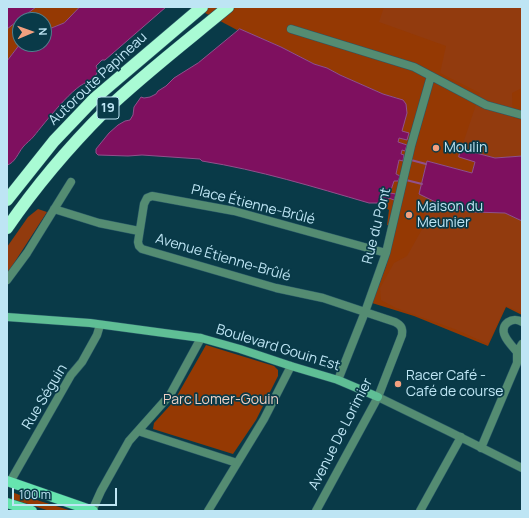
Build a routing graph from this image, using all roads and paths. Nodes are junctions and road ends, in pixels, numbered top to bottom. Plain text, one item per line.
1 (202, 7) edge
2 (228, 7) edge
3 (292, 29) dead end
4 (430, 76) junction
5 (522, 115) edge
6 (71, 182) dead end
7 (7, 200) edge
8 (54, 208) junction
9 (7, 228) edge
10 (139, 231) junction
11 (386, 253) junction
12 (7, 280) edge
13 (365, 312) junction
14 (7, 317) edge
15 (522, 322) edge
16 (100, 325) junction
17 (400, 325) joint
18 (201, 338) junction
19 (522, 344) edge
20 (517, 352) junction
21 (291, 366) junction
22 (338, 380) junction
23 (378, 397) junction
24 (138, 432) junction
25 (461, 437) junction
26 (482, 448) junction
27 (237, 463) junction
28 (522, 468) edge
29 (9, 481) edge
30 (7, 503) edge
31 (32, 511) edge
32 (92, 511) edge
33 (208, 511) edge
34 (316, 511) edge
35 (420, 511) edge

1 - 7 highway, Autoroute Papineau / 19
2 - 9 highway, Autoroute Papineau / 19
3 - 4 street
4 - 5 street
4 - 11 street, Rue du Pont
6 - 8 street
8 - 10 street, Avenue Étienne-Brûlé
8 - 12 street
10 - 11 street, Place Étienne-Brûlé
10 - 13 street, Avenue Étienne-Brûlé
11 - 13 street, Rue du Pont
13 - 17 street, Avenue Étienne-Brûlé
13 - 22 street, Rue du Pont
14 - 16 street, Boulevard Gouin Est
15 - 20 street
16 - 18 street, Boulevard Gouin Est
16 - 29 street, Rue Séguin
17 - 23 street, Avenue De Lorimier
18 - 21 street, Boulevard Gouin Est
18 - 24 street
19 - 20 street
20 - 26 street
21 - 22 street, Boulevard Gouin Est
21 - 27 street
22 - 23 street, Boulevard Gouin Est
23 - 25 street, Boulevard Gouin Est
23 - 34 street, Avenue De Lorimier
24 - 27 street
24 - 32 street
25 - 26 street, Boulevard Gouin Est
25 - 35 street
26 - 28 street, Boulevard Gouin Est
27 - 33 street
29 - 32 main road
30 - 31 main road

